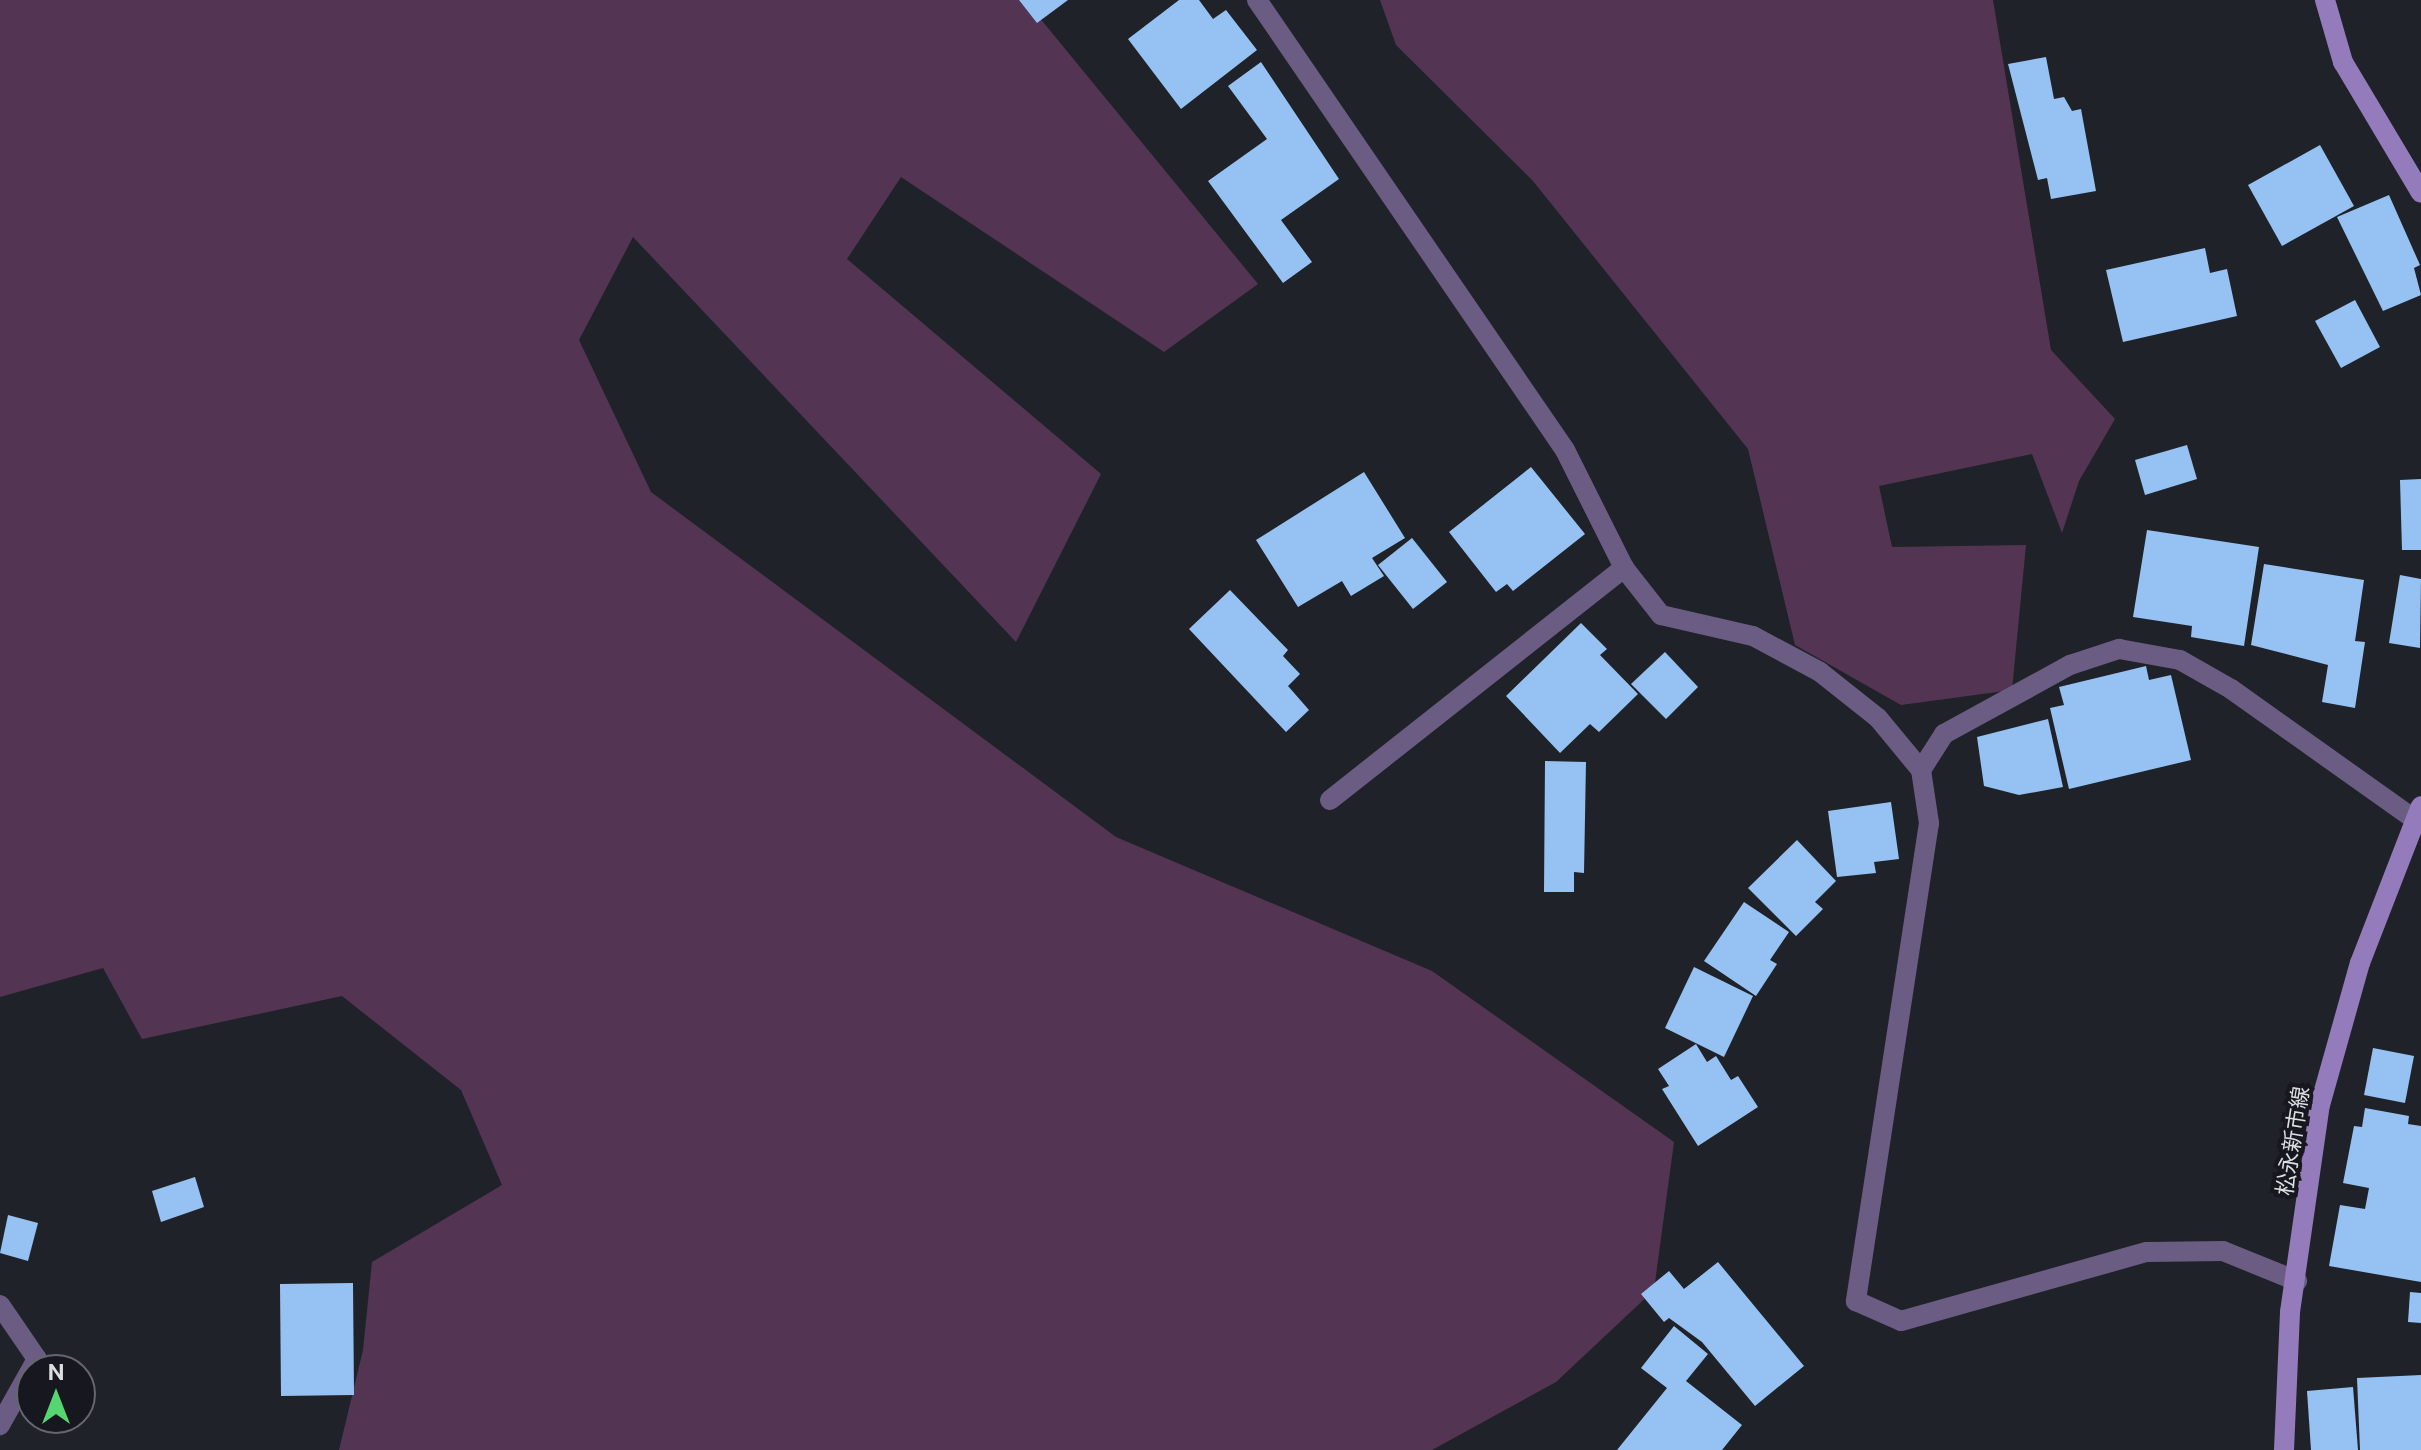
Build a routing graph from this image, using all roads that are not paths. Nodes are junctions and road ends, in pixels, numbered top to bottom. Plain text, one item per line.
1 (1257, 0) edge
2 (2325, 0) edge
3 (2421, 193) edge
4 (1624, 568) junction
5 (1921, 770) junction
6 (1330, 800) dead end
7 (2420, 817) edge
8 (2297, 1281) junction
9 (0, 1305) edge
10 (0, 1425) edge
11 (2284, 1450) edge

1 - 4 street
2 - 3 main road
4 - 5 street
4 - 6 street
5 - 7 street
5 - 8 street
7 - 8 main road, 松永新市線
8 - 11 main road, 松永新市線
9 - 10 street

